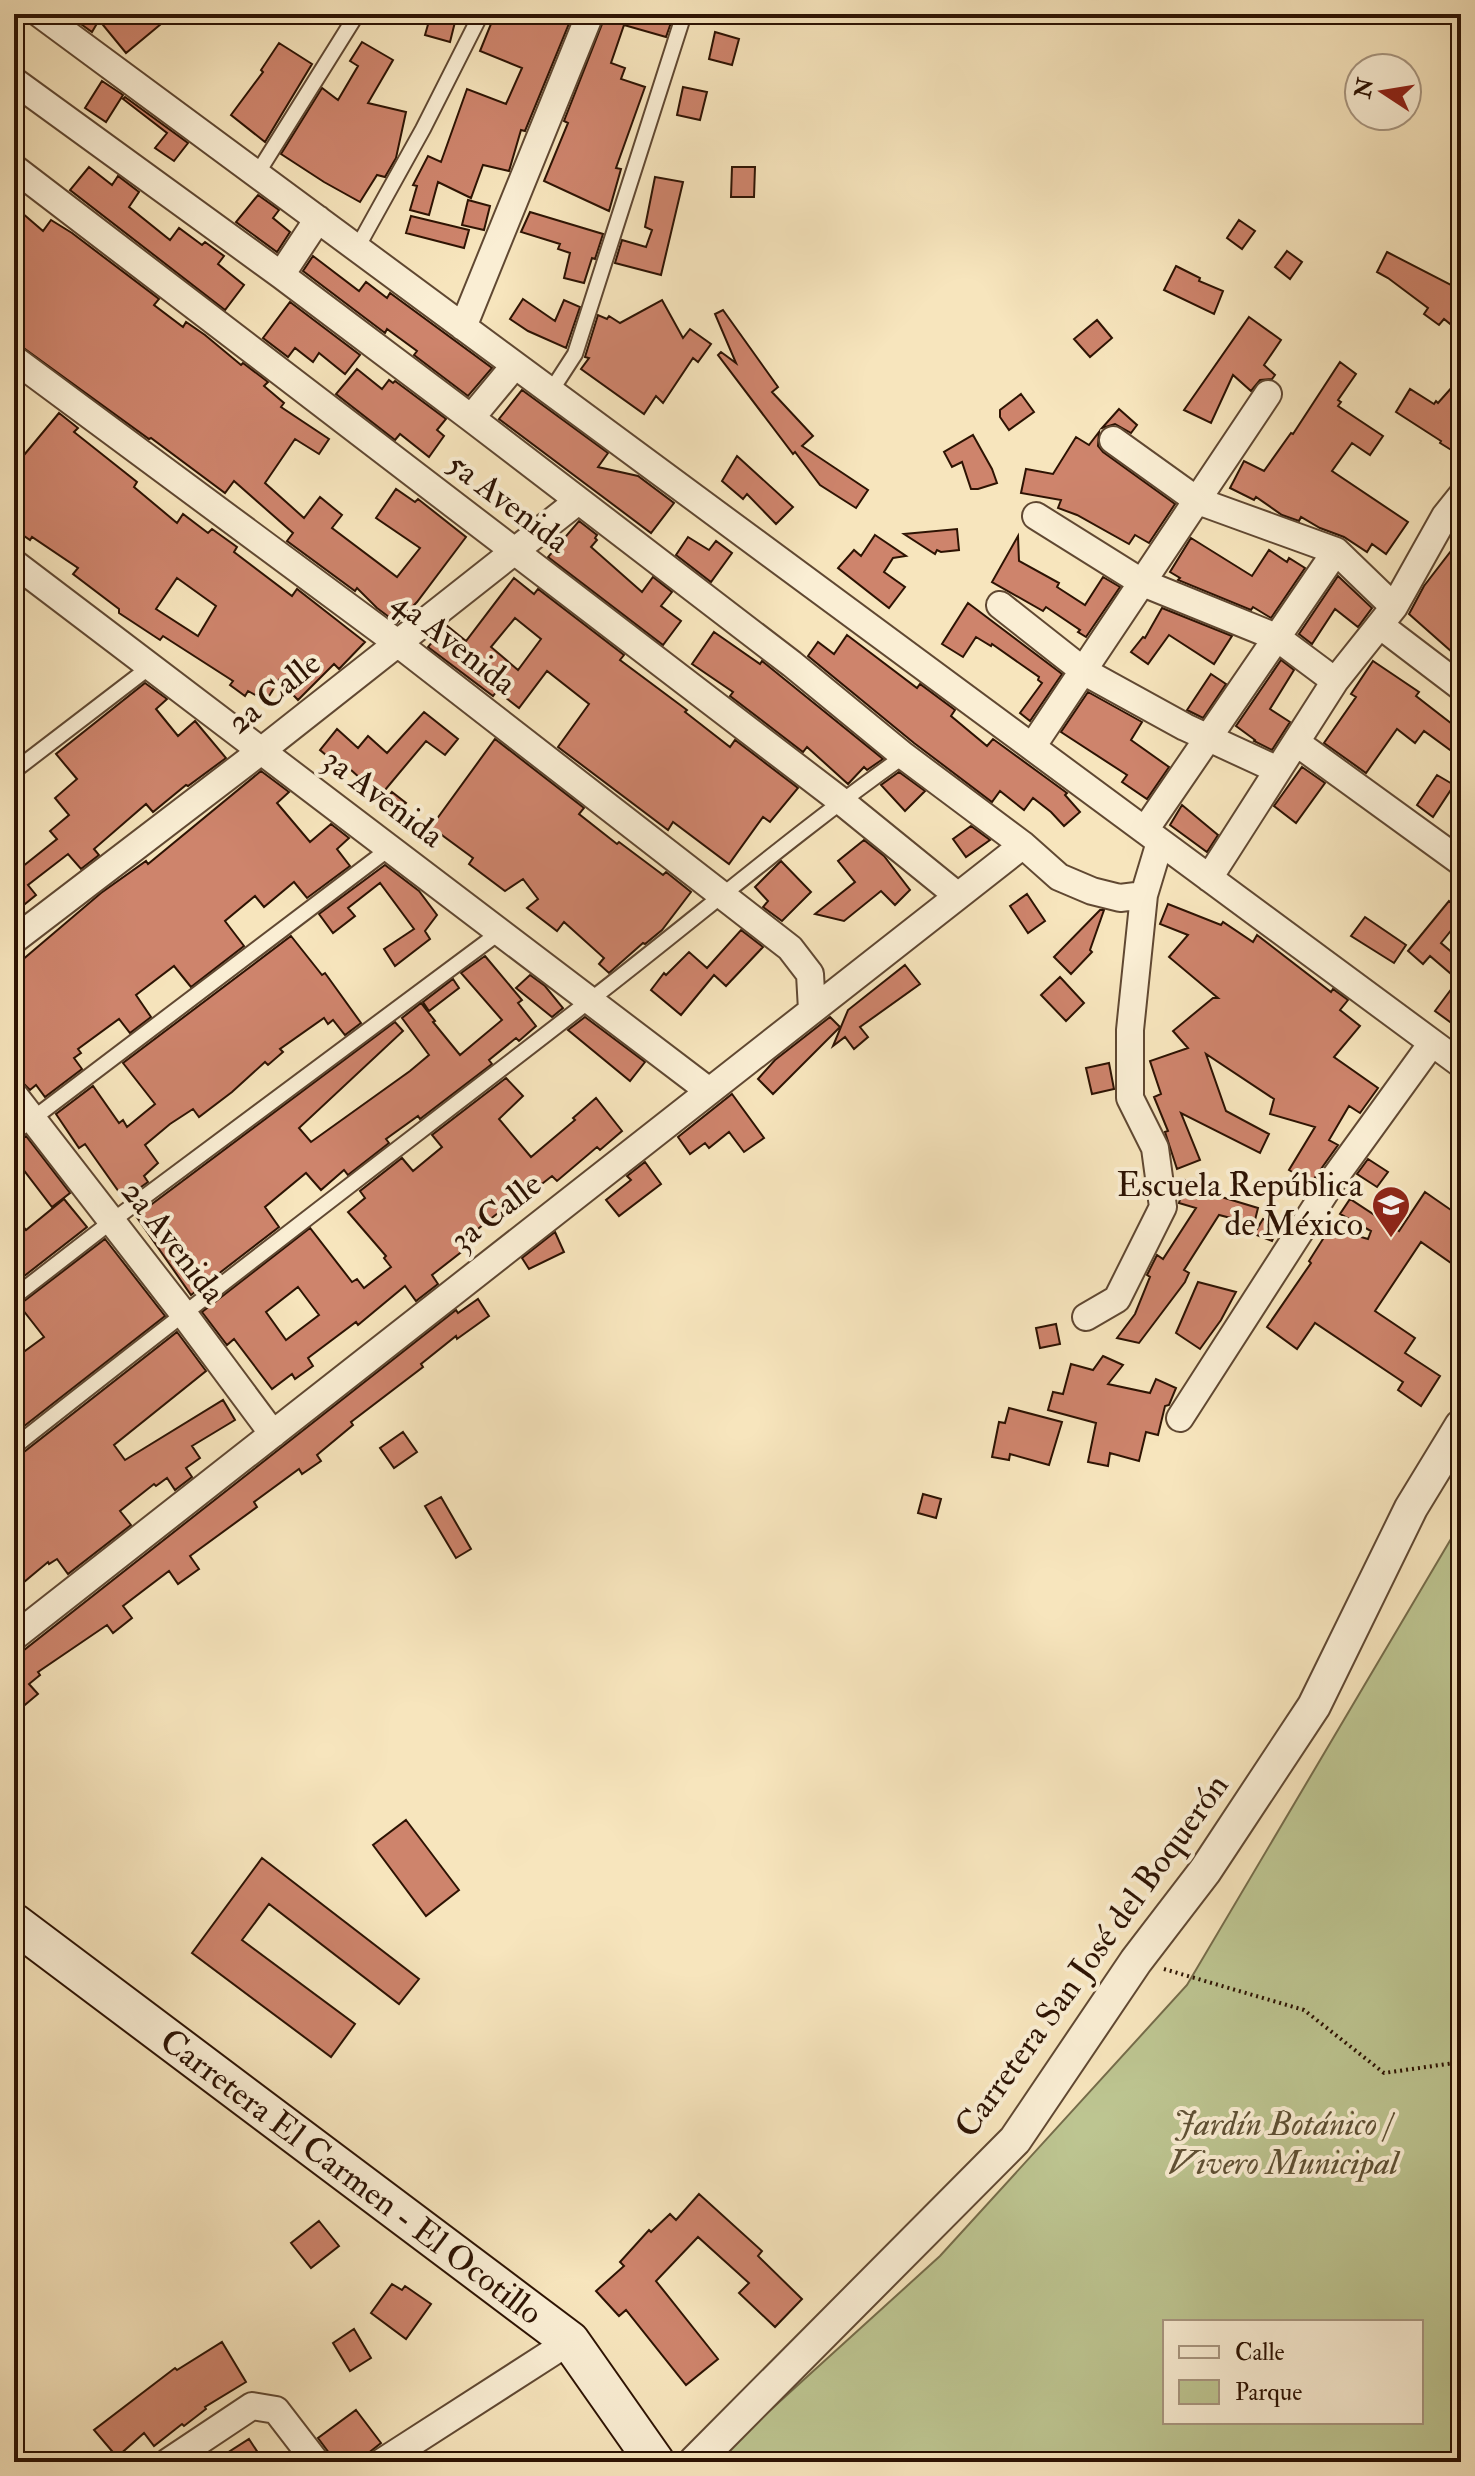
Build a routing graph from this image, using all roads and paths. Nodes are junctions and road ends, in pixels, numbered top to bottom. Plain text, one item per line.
1 (40, 14) edge
2 (357, 14) edge
3 (481, 14) edge
4 (590, 14) edge
5 (684, 14) edge
6 (14, 81) edge
7 (14, 168) edge
8 (257, 174) junction
9 (318, 219) junction
10 (357, 248) junction
11 (281, 275) junction
12 (463, 327) junction
13 (14, 359) edge
14 (515, 365) junction
15 (551, 391) junction
16 (1268, 394) dead end
17 (471, 418) junction
18 (1113, 440) dead end
19 (578, 501) junction
20 (1198, 501) junction
21 (1456, 513) edge
22 (1036, 516) dead end
23 (1336, 551) junction
24 (513, 552) junction
25 (14, 563) edge
26 (1143, 583) junction
27 (1000, 605) dead end
28 (1388, 616) junction
29 (1276, 637) junction
30 (396, 642) junction
31 (151, 666) junction
32 (1085, 672) junction
33 (1335, 681) junction
34 (1461, 687) edge
35 (1208, 737) junction
36 (1297, 743) junction
37 (1032, 747) junction
38 (261, 751) junction
39 (904, 756) junction
40 (1278, 770) junction
41 (14, 771) edge
42 (841, 801) junction
43 (1152, 836) junction
44 (1023, 845) junction
45 (390, 848) junction
46 (1461, 862) edge
47 (1209, 878) junction
48 (1144, 895) junction
49 (958, 896) junction
50 (722, 897) junction
51 (500, 932) junction
52 (14, 940) edge
53 (590, 1000) junction
54 (812, 1010) junction
55 (1432, 1043) junction
56 (1461, 1064) edge
57 (709, 1091) junction
58 (14, 1095) edge
59 (23, 1126) edge
60 (112, 1221) junction
61 (14, 1297) edge
62 (183, 1313) junction
63 (1086, 1317) dead end
64 (1180, 1418) dead end
65 (1461, 1426) edge
66 (273, 1434) junction
67 (14, 1447) edge
68 (14, 1637) edge
69 (14, 1923) edge
70 (1136, 1961) junction
71 (1461, 2062) edge
72 (570, 2341) junction
73 (168, 2462) edge
74 (316, 2462) edge
75 (382, 2462) edge
76 (655, 2462) edge
77 (695, 2462) edge

1 - 8 street
2 - 8 lane
3 - 10 lane
4 - 12 street
5 - 15 lane
6 - 11 street
7 - 24 street, 5a Avenida
8 - 9 street
9 - 10 street
9 - 11 street
10 - 12 street
11 - 17 street
12 - 14 street
13 - 30 street, 4a Avenida
14 - 15 street
14 - 17 street
15 - 37 street
16 - 20 street
17 - 19 street
18 - 20 street
19 - 24 street, 2a Calle
19 - 39 street
20 - 23 street
20 - 26 street
21 - 28 street
22 - 26 street
23 - 28 street
23 - 29 street
24 - 30 street, 2a Calle
24 - 42 street, 5a Avenida
25 - 31 street, 3a Avenida
26 - 29 street
26 - 32 street
27 - 32 street
28 - 33 street
28 - 34 street
29 - 33 street
29 - 35 street
30 - 38 street, 2a Calle
30 - 50 street, 4a Avenida
31 - 38 street, 3a Avenida
31 - 41 lane
32 - 35 street
32 - 37 street
33 - 36 street
35 - 40 street
35 - 43 street
36 - 40 street
36 - 46 street
37 - 43 street
38 - 45 street, 3a Avenida
38 - 52 street, 2a Calle
39 - 42 lane
39 - 44 street
40 - 47 street
42 - 49 street, 5a Avenida
42 - 50 lane
43 - 47 street
43 - 48 street
44 - 48 street
44 - 49 street, 3a Calle
45 - 51 street, 3a Avenida
45 - 59 lane
47 - 55 street
48 - 63 street
49 - 54 street, 3a Calle
50 - 53 lane
50 - 54 street, 4a Avenida
51 - 53 street, 3a Avenida
51 - 60 lane
53 - 57 street, 3a Avenida
53 - 62 lane
54 - 57 street, 3a Calle
55 - 56 street
55 - 64 street
57 - 66 street, 3a Calle
58 - 59 street, 2a Avenida
59 - 60 street, 2a Avenida
60 - 61 lane
60 - 62 street, 2a Avenida
62 - 66 street, 2a Avenida
62 - 67 lane
65 - 70 street, Carretera San José del Boquerón
66 - 68 street, 3a Calle
69 - 72 main road, Carretera El Carmen - El Ocotillo
70 - 71 path
70 - 77 street, Carretera San José del Boquerón
72 - 75 street
72 - 76 main road, Carretera El Carmen - El Ocotillo
73 - 74 street

